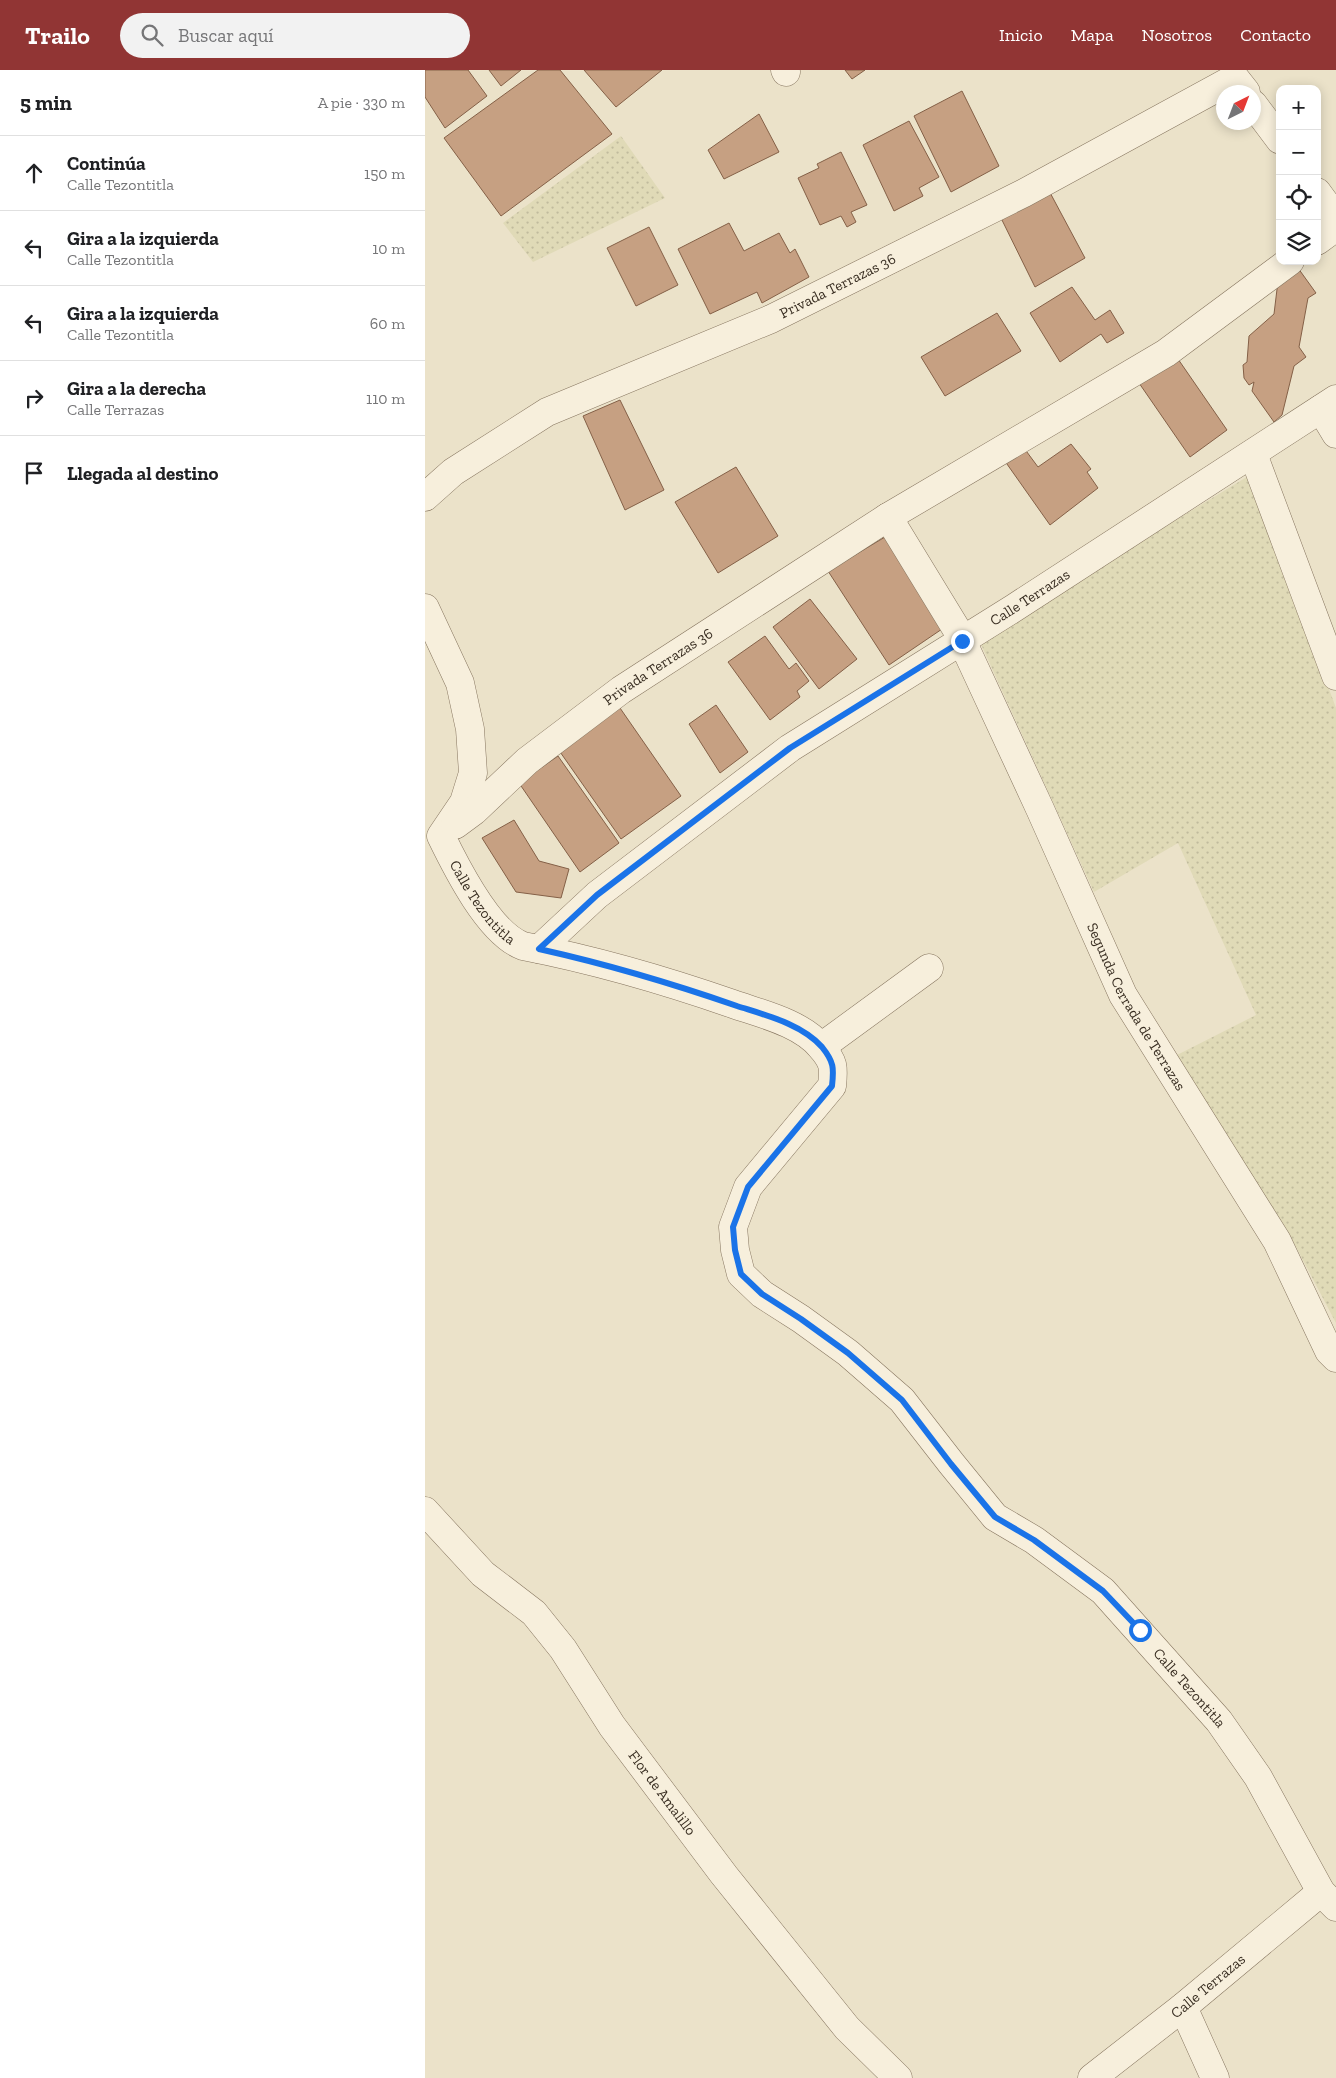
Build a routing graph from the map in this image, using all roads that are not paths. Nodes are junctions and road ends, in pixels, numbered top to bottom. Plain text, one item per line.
1 (1222, 85) edge
2 (1240, 85) edge
3 (1216, 88) edge
4 (1261, 115) edge
5 (1276, 135) edge
6 (1321, 197) edge
7 (1336, 218) edge
8 (1336, 227) edge
9 (1321, 238) edge
10 (1285, 265) edge
11 (1329, 404) edge
12 (1336, 434) edge
13 (1253, 454) junction
14 (425, 497) edge
15 (889, 517) junction
16 (425, 608) edge
17 (962, 641) junction
18 (1336, 676) edge
19 (433, 841) edge
20 (539, 949) junction
21 (929, 968) dead end
22 (821, 1047) junction
23 (1336, 1358) edge
24 (426, 1516) edge
25 (1329, 1899) edge
26 (1183, 2007) junction
27 (898, 2078) edge
28 (1092, 2078) edge
29 (1215, 2078) edge

1 - 2 street, Privada Terrazas 36
3 - 14 street, Privada Terrazas 36
4 - 5 street
6 - 7 street
8 - 9 street
10 - 15 street, Privada Terrazas 36
11 - 12 street
11 - 13 street, Calle Terrazas
13 - 17 street, Calle Terrazas
13 - 18 street
15 - 17 street
15 - 19 street, Privada Terrazas 36
16 - 19 street
17 - 20 street, Calle Terrazas
17 - 23 street, Segunda Cerrada de Terrazas
19 - 20 street, Calle Tezontitla
20 - 22 street, Calle Tezontitla
21 - 22 street
22 - 25 street, Calle Tezontitla
24 - 27 street, Flor de Amalillo
25 - 26 street, Calle Terrazas
26 - 28 street, Calle Terrazas
26 - 29 street

